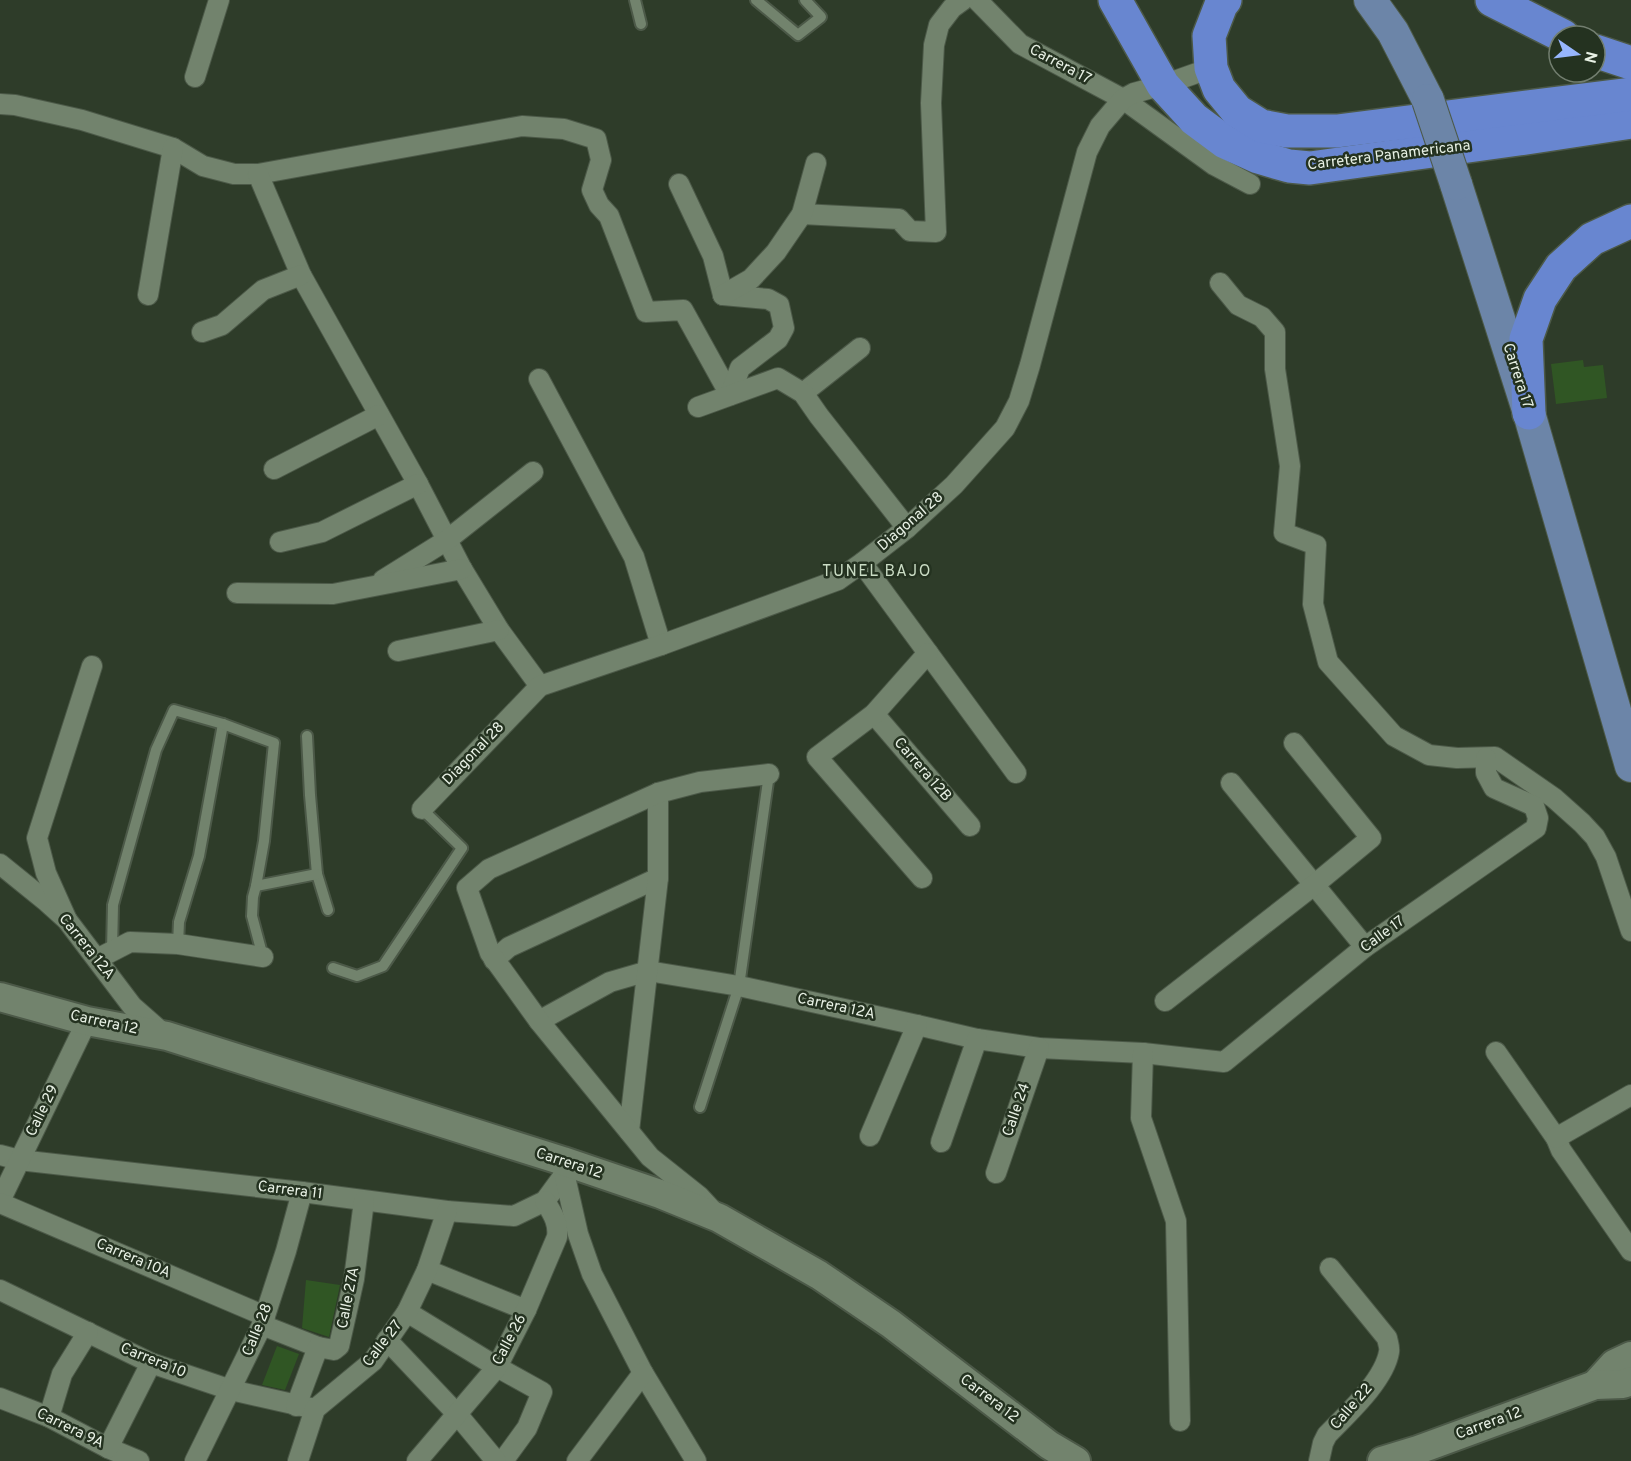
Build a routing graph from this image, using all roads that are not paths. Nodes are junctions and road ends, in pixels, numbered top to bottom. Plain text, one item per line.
1 (219, 0) edge
2 (635, 0) edge
3 (756, 0) edge
4 (805, 0) edge
5 (963, 0) edge
6 (977, 0) edge
7 (1115, 0) edge
8 (1225, 0) edge
9 (1370, 0) edge
10 (1492, 0) edge
11 (641, 24) dead end
12 (1547, 28) edge
13 (1607, 55) edge
14 (1631, 63) edge
15 (1211, 68) junction
16 (195, 77) dead end
17 (1163, 85) junction
18 (1631, 94) edge
19 (1123, 99) junction
20 (0, 104) edge
21 (1631, 122) edge
22 (173, 148) junction
23 (816, 163) dead end
24 (258, 174) junction
25 (679, 184) dead end
26 (1251, 184) dead end
27 (802, 214) junction
28 (1631, 221) edge
29 (301, 275) junction
30 (1220, 283) dead end
31 (723, 295) junction
32 (148, 296) dead end
33 (202, 332) dead end
34 (860, 348) dead end
35 (539, 379) dead end
36 (803, 393) junction
37 (730, 395) junction
38 (698, 407) dead end
39 (1529, 412) junction
40 (379, 415) junction
41 (274, 469) dead end
42 (532, 472) dead end
43 (418, 484) junction
44 (907, 528) junction
45 (447, 540) junction
46 (280, 542) dead end
47 (862, 563) junction
48 (462, 569) junction
49 (370, 587) junction
50 (237, 593) dead end
51 (499, 630) junction
52 (661, 645) junction
53 (398, 651) dead end
54 (928, 653) junction
55 (92, 666) dead end
56 (540, 686) junction
57 (874, 714) junction
58 (223, 724) junction
59 (307, 736) dead end
60 (1294, 743) dead end
61 (1486, 758) junction
62 (1631, 766) edge
63 (1016, 773) dead end
64 (769, 774) joint
65 (1231, 783) dead end
66 (658, 794) junction
67 (422, 809) joint
68 (970, 826) dead end
69 (0, 864) edge
70 (317, 874) junction
71 (658, 878) junction
72 (922, 878) dead end
73 (1314, 885) junction
74 (256, 886) junction
75 (328, 910) dead end
76 (67, 920) junction
77 (1631, 931) edge
78 (178, 944) junction
79 (1365, 947) junction
80 (104, 955) junction
81 (262, 957) joint
82 (494, 960) junction
83 (333, 968) dead end
84 (648, 971) junction
85 (739, 986) junction
86 (0, 997) edge
87 (1165, 1001) dead end
88 (87, 1021) junction
89 (539, 1021) junction
90 (917, 1025) junction
91 (166, 1036) junction
92 (977, 1039) junction
93 (1039, 1048) junction
94 (1496, 1052) dead end
95 (1143, 1053) junction
96 (1631, 1095) edge
97 (700, 1107) dead end
98 (629, 1131) junction
99 (870, 1136) dead end
100 (941, 1142) dead end
101 (1558, 1144) junction
102 (0, 1155) edge
103 (19, 1160) junction
104 (564, 1168) junction
105 (996, 1173) dead end
106 (302, 1192) junction
107 (364, 1201) junction
108 (546, 1201) junction
109 (0, 1202) edge
110 (447, 1211) junction
111 (719, 1218) junction
112 (1631, 1251) edge
113 (1330, 1268) dead end
114 (427, 1270) junction
115 (0, 1290) edge
116 (526, 1310) junction
117 (407, 1312) junction
118 (264, 1321) junction
119 (88, 1332) junction
120 (387, 1340) junction
121 (318, 1347) junction
122 (1631, 1356) edge
123 (151, 1363) junction
124 (497, 1367) junction
125 (643, 1373) junction
126 (1631, 1381) edge
127 (1595, 1385) junction
128 (231, 1390) junction
129 (0, 1398) edge
130 (306, 1407) junction
131 (457, 1414) junction
132 (49, 1417) junction
133 (1180, 1420) dead end
134 (108, 1448) junction
135 (139, 1461) edge
136 (195, 1461) edge
137 (298, 1461) edge
138 (417, 1461) edge
139 (496, 1461) edge
140 (503, 1461) edge
141 (577, 1461) edge
142 (696, 1461) edge
143 (1077, 1461) edge
144 (1319, 1461) edge
145 (1382, 1461) edge

1 - 16 street
2 - 11 lane
3 - 4 lane
5 - 27 street
6 - 19 street, Carrera 17
7 - 17 highway, Carretera Panamericana
8 - 15 highway
9 - 39 main road, Carrera 17, bridge
10 - 12 highway
13 - 14 highway
15 - 17 street, Diagonal 28
15 - 18 highway
17 - 19 street, Diagonal 28
17 - 21 highway, Carretera Panamericana
19 - 26 street, Carrera 17
19 - 44 street, Diagonal 28
20 - 22 street
22 - 24 street
22 - 32 street
23 - 27 street
24 - 29 street
24 - 37 street
25 - 31 street
27 - 31 street
28 - 39 highway
29 - 33 street
29 - 40 street
30 - 61 street
31 - 37 street
34 - 36 street
35 - 52 street
36 - 37 street
36 - 44 street
37 - 38 street
39 - 62 main road, Carrera 17
40 - 41 street
40 - 43 street
42 - 45 street
43 - 45 street
43 - 46 street
44 - 47 street, Diagonal 28
45 - 48 street
45 - 49 street
47 - 52 street, Diagonal 28
47 - 54 street
48 - 49 street
48 - 51 street
49 - 50 street
51 - 53 street
51 - 56 street
52 - 56 street, Diagonal 28
54 - 57 street
54 - 63 street
55 - 76 street
56 - 67 street, Diagonal 28
57 - 68 street, Carrera 12B
57 - 72 street
58 - 74 lane
58 - 78 lane
58 - 80 lane
59 - 70 lane
60 - 73 street
61 - 77 street
61 - 79 street, Calle 17
64 - 66 street
64 - 85 lane
65 - 73 street
66 - 71 street
66 - 82 street
67 - 83 lane
69 - 76 street, Carrera 12A
70 - 74 lane
70 - 75 lane
71 - 82 street
71 - 84 street
73 - 79 street
73 - 87 street
74 - 81 lane
76 - 80 street, Carrera 12A
78 - 80 street
78 - 81 street
79 - 95 street, Calle 17
80 - 91 street, Carrera 12A
82 - 89 street
84 - 85 street, Carrera 12A
84 - 89 street, Carrera 12A
84 - 98 street
85 - 90 street, Carrera 12A
85 - 97 lane
86 - 88 street, Carrera 12
88 - 91 street, Carrera 12
88 - 103 street, Calle 29
89 - 98 street
90 - 92 street, Carrera 12A
90 - 99 street
91 - 104 street, Carrera 12
92 - 93 street, Carrera 12A
92 - 100 street
93 - 95 street, Carrera 12A
93 - 105 street, Calle 24
94 - 101 street
95 - 133 street
96 - 101 street
98 - 111 street
101 - 112 street
102 - 103 street, Carrera 11
103 - 106 street, Carrera 11
103 - 109 street, Calle 29
104 - 108 street
104 - 111 street, Carrera 12
104 - 125 street
106 - 107 street, Carrera 11
106 - 118 street, Calle 28
107 - 110 street, Carrera 11
107 - 121 street, Calle 27A
108 - 110 street, Carrera 11
108 - 116 street, Calle 26
109 - 118 street, Carrera 10A
110 - 114 street, Calle 27
111 - 143 street, Carrera 12
113 - 144 street, Calle 22
114 - 116 street
114 - 117 street, Calle 27
115 - 119 street, Carrera 10
116 - 124 street, Calle 26
117 - 120 street, Calle 27
117 - 124 street
118 - 121 street, Carrera 10A
118 - 128 street, Calle 28
119 - 123 street, Carrera 10
119 - 132 street
120 - 130 street, Calle 27
120 - 131 street
121 - 130 street
122 - 127 street, Carrera 12
123 - 128 street, Carrera 10
123 - 134 street
124 - 131 street, Calle 26
124 - 140 street
125 - 141 street
125 - 142 street
126 - 127 street, Carrera 12
127 - 145 street, Carrera 12
128 - 130 street, Carrera 10
128 - 136 street, Calle 28
129 - 132 street, Carrera 9A
130 - 137 street
131 - 138 street, Calle 26
131 - 139 street
132 - 134 street, Carrera 9A
134 - 135 street, Carrera 9A

